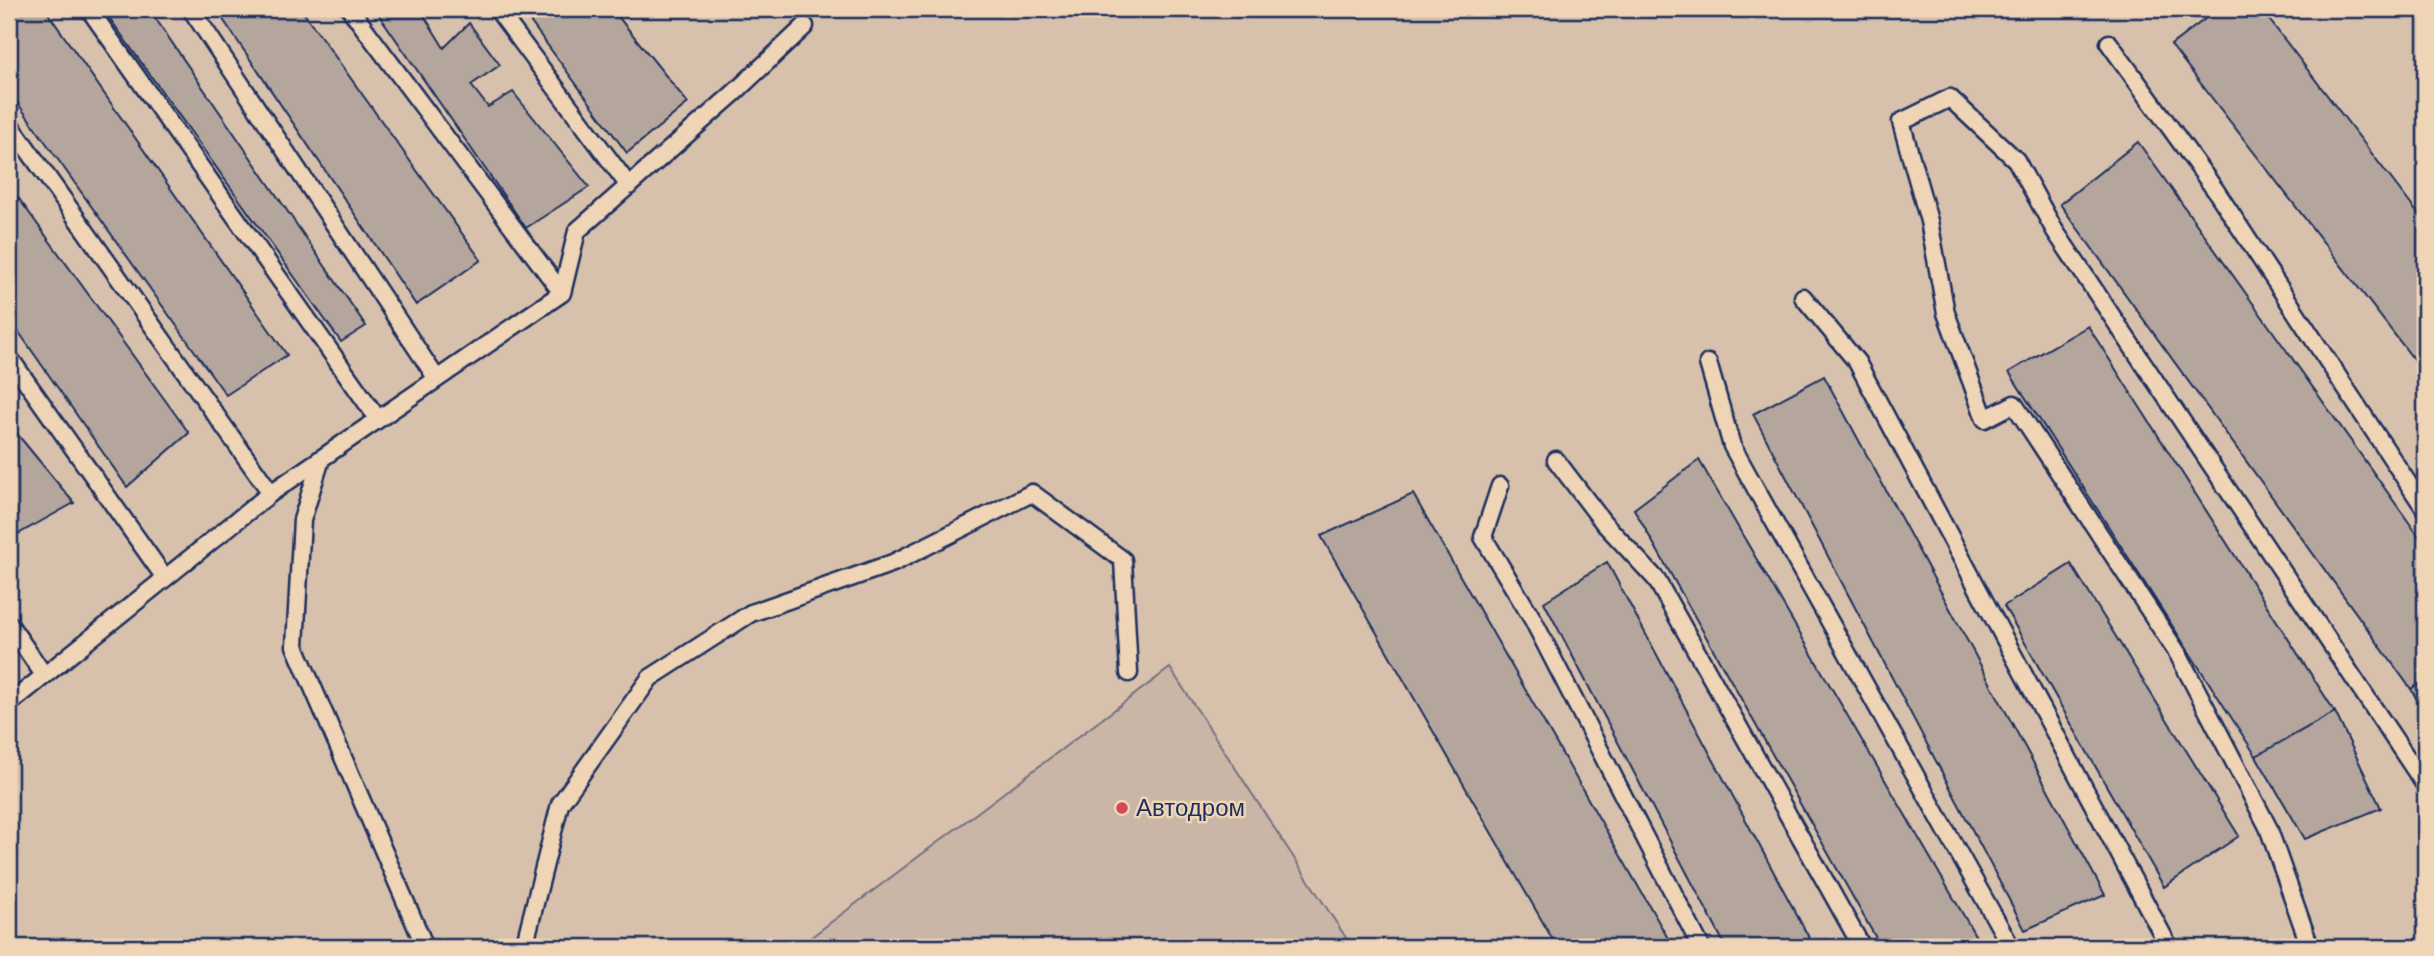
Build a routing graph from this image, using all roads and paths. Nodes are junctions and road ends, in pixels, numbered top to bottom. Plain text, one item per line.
1 (89, 9) edge
2 (191, 9) edge
3 (350, 9) edge
4 (497, 9) edge
5 (805, 26) dead end
6 (2109, 43) dead end
7 (9, 123) edge
8 (629, 186) junction
9 (562, 293) junction
10 (1803, 297) dead end
11 (9, 357) edge
12 (1707, 363) dead end
13 (437, 379) junction
14 (378, 419) junction
15 (321, 459) junction
16 (1556, 460) dead end
17 (1500, 486) dead end
18 (271, 493) junction
19 (2425, 509) edge
20 (165, 578) junction
21 (9, 624) edge
22 (1129, 673) dead end
23 (44, 676) junction
24 (9, 704) edge
25 (2425, 785) edge
26 (425, 947) edge
27 (524, 947) edge
28 (1701, 947) edge
29 (1862, 947) edge
30 (2011, 947) edge
31 (2169, 947) edge
32 (2310, 947) edge

1 - 14 lane
2 - 13 lane
3 - 9 lane
4 - 8 lane
5 - 8 lane
6 - 19 lane
7 - 18 lane
8 - 9 lane
9 - 13 lane
10 - 31 lane
11 - 20 lane
12 - 30 lane
13 - 14 lane
14 - 15 lane
15 - 18 lane
15 - 26 lane
16 - 29 lane
17 - 28 lane
18 - 20 lane
20 - 23 lane
21 - 23 lane
22 - 27 lane
23 - 24 lane
25 - 32 lane

